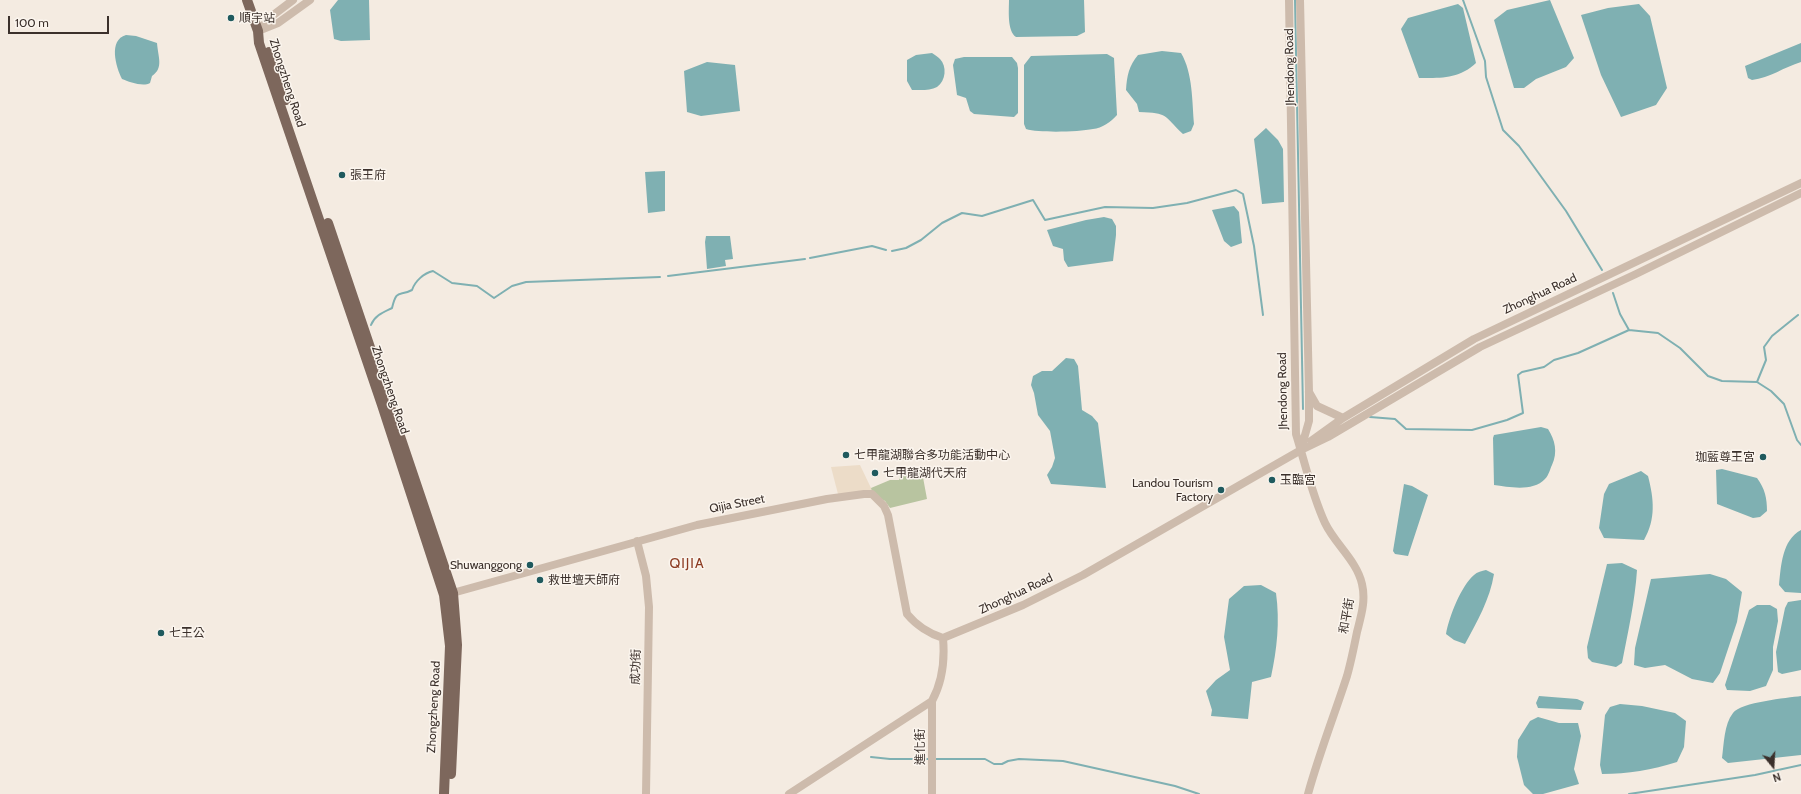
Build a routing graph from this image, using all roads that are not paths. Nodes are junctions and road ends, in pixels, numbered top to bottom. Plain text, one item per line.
1 (247, 0) edge
2 (293, 0) edge
3 (310, 0) edge
4 (1289, 0) edge
5 (1300, 0) edge
6 (258, 31) junction
7 (1801, 183) edge
8 (1801, 193) edge
9 (1309, 392) junction
10 (1343, 418) junction
11 (1301, 450) junction
12 (637, 542) junction
13 (448, 594) junction
14 (943, 638) junction
15 (932, 701) junction
16 (444, 794) edge
17 (450, 794) edge
18 (646, 794) edge
19 (789, 794) edge
20 (932, 794) edge
21 (1308, 794) edge

1 - 6 main road, Zhongzheng Road
2 - 6 street
3 - 6 street
4 - 11 street, Jhendong Road
5 - 9 street, Jhendong Road
6 - 13 main road, Zhongzheng Road
7 - 10 street, Zhonghua Road
8 - 11 street, Zhonghua Road
9 - 10 street
9 - 11 street, Jhendong Road
10 - 11 street, Zhonghua Road
11 - 14 street, Zhonghua Road
11 - 21 street, 和平街
12 - 13 street, Qijia Street
12 - 14 street, Qijia Street
12 - 18 street, 成功街
13 - 16 main road, Zhongzheng Road
13 - 17 main road, Zhongzheng Road
14 - 15 street
15 - 19 street
15 - 20 street, 進化街

